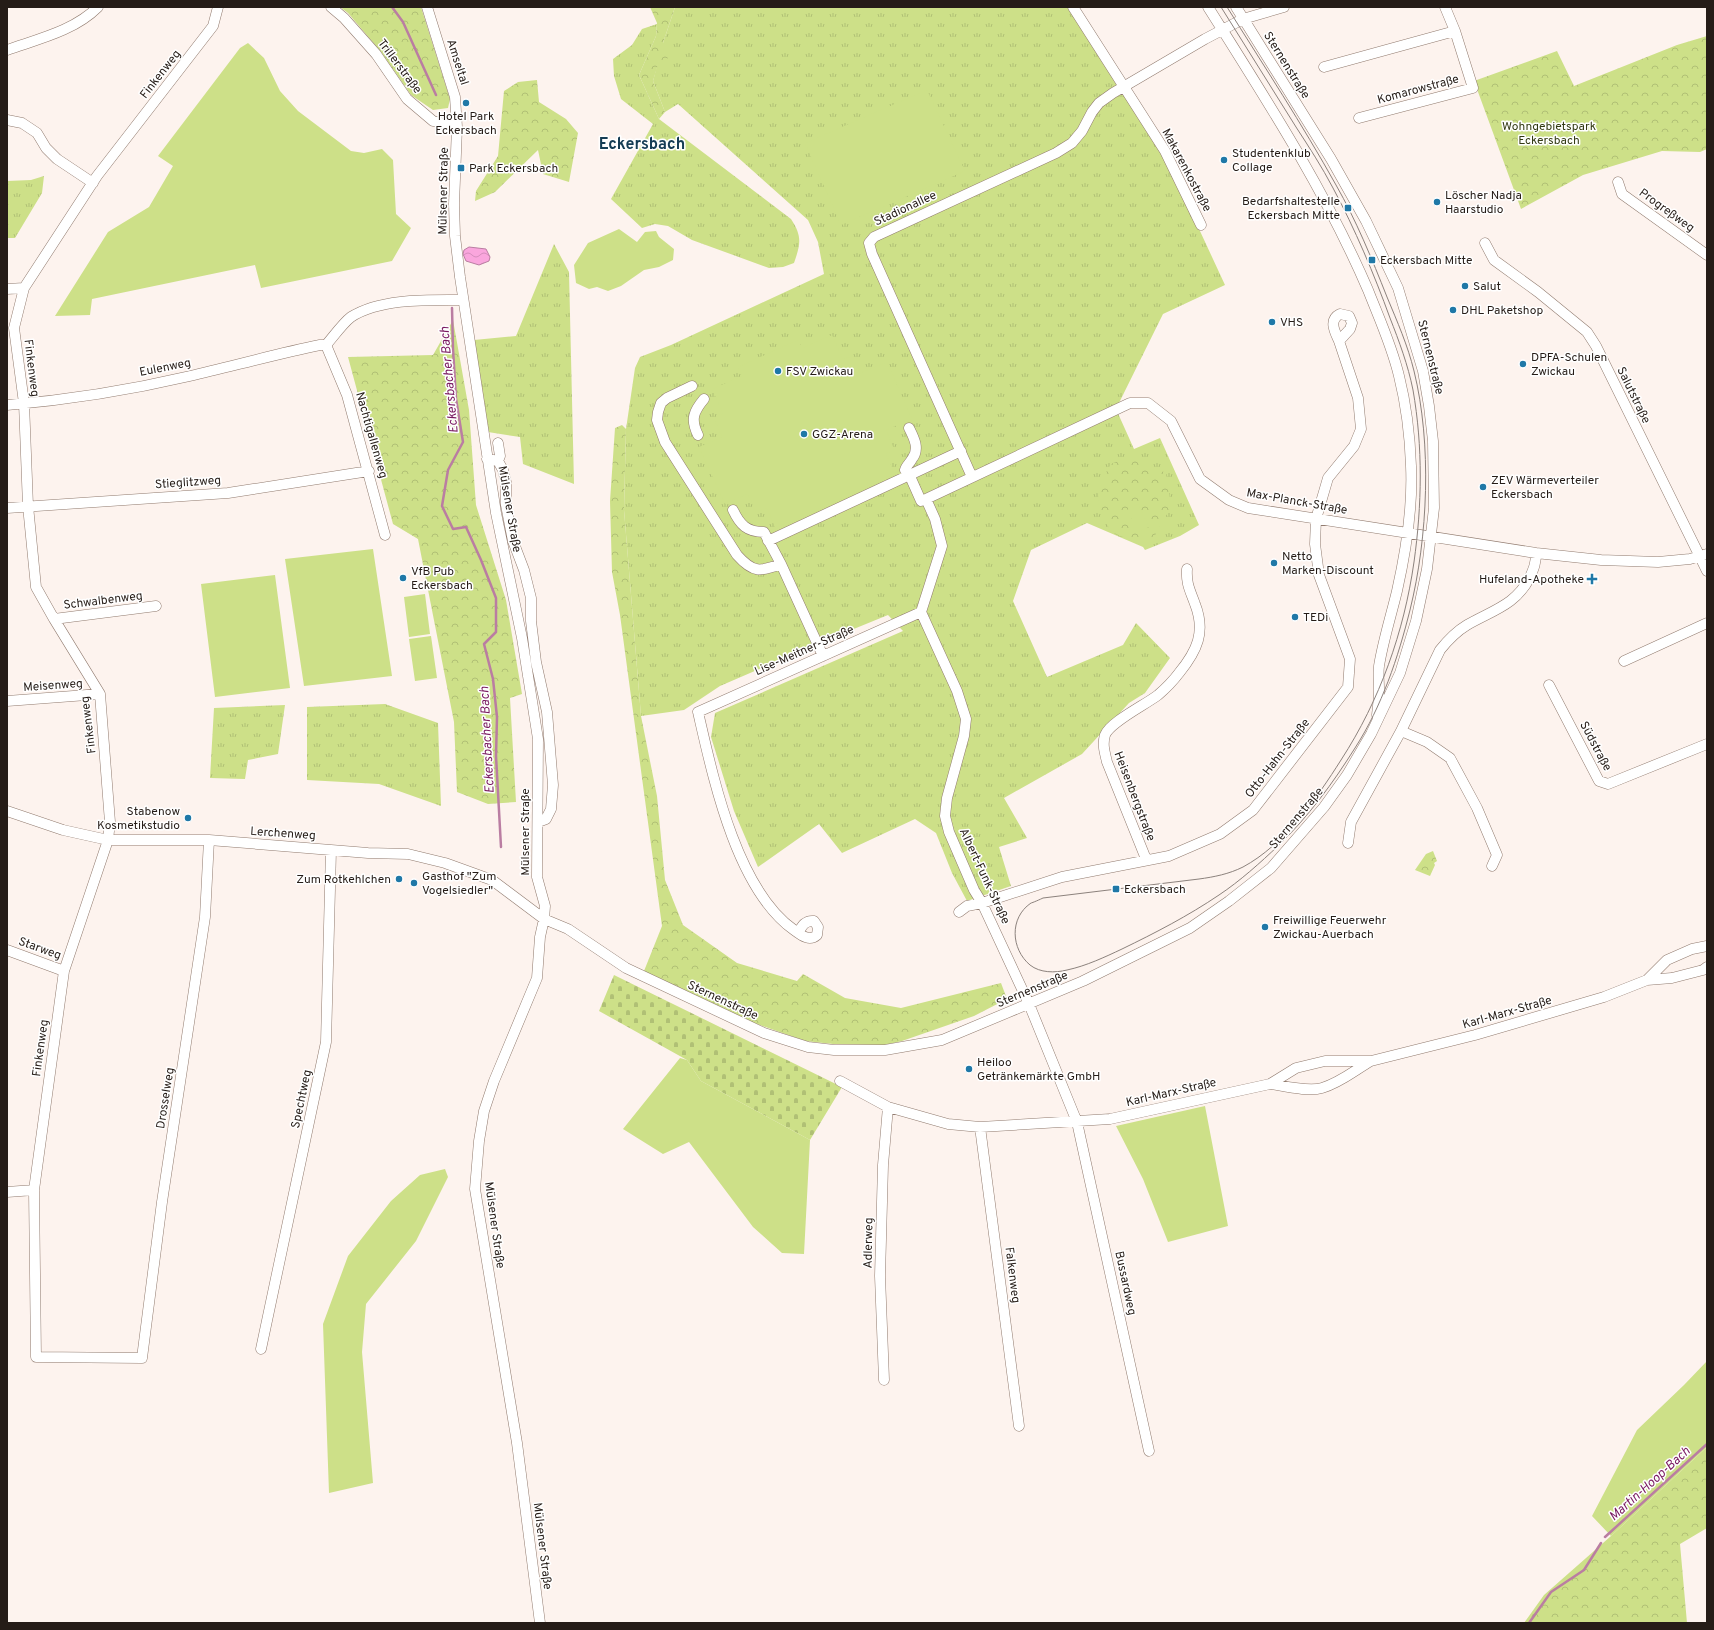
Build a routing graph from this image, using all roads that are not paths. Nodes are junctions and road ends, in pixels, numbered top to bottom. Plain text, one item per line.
1 (98, 7) edge
2 (218, 7) edge
3 (331, 7) edge
4 (427, 7) edge
5 (1073, 7) edge
6 (1208, 7) edge
7 (1236, 7) edge
8 (1284, 7) edge
9 (1445, 7) edge
10 (1243, 19) junction
11 (1223, 31) junction
12 (1455, 31) junction
13 (7, 50) edge
14 (1324, 67) dead end
15 (1123, 87) junction
16 (1359, 118) dead end
17 (7, 120) edge
18 (457, 127) junction
19 (1618, 182) dead end
20 (93, 183) junction
21 (1201, 225) dead end
22 (1485, 243) dead end
23 (1707, 255) edge
24 (24, 288) junction
25 (7, 289) edge
26 (463, 300) junction
27 (1339, 341) dead end
28 (326, 345) junction
29 (692, 386) dead end
30 (704, 399) dead end
31 (24, 403) junction
32 (7, 405) edge
33 (909, 428) dead end
34 (698, 435) dead end
35 (498, 443) dead end
36 (961, 451) junction
37 (488, 459) junction
38 (498, 462) junction
39 (369, 471) junction
40 (909, 474) junction
41 (972, 477) junction
42 (924, 500) junction
43 (28, 506) junction
44 (7, 508) edge
45 (733, 510) dead end
46 (1316, 519) junction
47 (1408, 533) junction
48 (385, 535) dead end
49 (1432, 537) junction
50 (768, 541) junction
51 (1536, 553) junction
52 (1703, 555) edge
53 (781, 564) junction
54 (1188, 569) dead end
55 (1707, 571) edge
56 (156, 606) dead end
57 (921, 612) junction
58 (54, 620) junction
59 (1707, 623) edge
60 (823, 656) junction
61 (1624, 661) dead end
62 (1549, 685) dead end
63 (100, 694) junction
64 (7, 701) edge
65 (1401, 732) junction
66 (1371, 734) junction
67 (1707, 744) edge
68 (7, 811) edge
69 (538, 822) junction
70 (108, 840) junction
71 (209, 840) junction
72 (1348, 842) dead end
73 (331, 850) junction
74 (1146, 860) junction
75 (1492, 866) dead end
76 (982, 903) junction
77 (959, 912) dead end
78 (544, 919) junction
79 (798, 933) dead end
80 (1707, 946) edge
81 (7, 950) edge
82 (1707, 967) edge
83 (626, 968) joint
84 (64, 971) junction
85 (1647, 980) junction
86 (1029, 1004) junction
87 (1371, 1061) junction
88 (840, 1081) dead end
89 (1270, 1084) junction
90 (888, 1108) junction
91 (1077, 1122) junction
92 (980, 1127) junction
93 (34, 1190) junction
94 (7, 1192) edge
95 (260, 1349) dead end
96 (142, 1358) joint
97 (884, 1380) dead end
98 (1019, 1426) dead end
99 (1149, 1451) dead end
100 (540, 1623) edge

1 - 13 street
2 - 20 street, Finkenweg
3 - 18 street, Trillerstraße
4 - 18 street, Amseltal
5 - 15 street, Makarenkostraße
6 - 11 street, Sternenstraße
7 - 10 street, Sternenstraße
8 - 10 street
9 - 12 street, Komarowstraße
10 - 11 street
10 - 49 street, Sternenstraße
11 - 15 street
11 - 47 street, Sternenstraße
12 - 14 street
12 - 16 street, Komarowstraße
15 - 21 street, Makarenkostraße
15 - 36 street, Stadionallee
17 - 20 street
18 - 26 street, Mülsener Straße
19 - 23 street, Progreßweg
20 - 24 street, Finkenweg
22 - 52 street, Salutstraße
24 - 25 street
24 - 31 street, Finkenweg
26 - 28 street
26 - 37 street, Mülsener Straße
27 - 46 street, Otto-Hahn-Straße
28 - 31 street, Eulenweg
28 - 39 street, Nachtigallenweg
29 - 53 street
30 - 34 street
31 - 32 street, Eulenweg
31 - 43 street, Finkenweg
33 - 40 street
35 - 38 street
36 - 40 street
36 - 41 street, Stadionallee
37 - 38 street
37 - 69 street, Mülsener Straße
38 - 69 street
39 - 43 street, Stieglitzweg
39 - 48 street, Nachtigallenweg
40 - 42 street
40 - 50 street
41 - 42 street, Max-Planck-Straße
41 - 46 street, Max-Planck-Straße
42 - 57 street
43 - 44 street, Stieglitzweg
43 - 58 street, Finkenweg
45 - 50 street
46 - 47 street, Max-Planck-Straße
46 - 74 street, Otto-Hahn-Straße
47 - 49 street, Max-Planck-Straße
47 - 66 street, Sternenstraße
49 - 51 street, Max-Planck-Straße
49 - 66 street, Sternenstraße
50 - 53 street
51 - 52 street, Max-Planck-Straße
51 - 65 street
52 - 55 street, Salutstraße
53 - 60 street
54 - 74 street, Heisenbergstraße
56 - 58 street, Schwalbenweg
57 - 60 street, Lise-Meitner-Straße
57 - 76 street, Albert-Funk-Straße
58 - 63 street, Finkenweg
59 - 61 street
60 - 79 street, Lise-Meitner-Straße
62 - 67 street, Südstraße
63 - 64 street, Meisenweg
63 - 70 street, Finkenweg
65 - 72 street
65 - 75 street
66 - 86 street, Sternenstraße
68 - 70 street, Lerchenweg
69 - 78 street, Mülsener Straße
70 - 71 street, Lerchenweg
70 - 84 street, Finkenweg
71 - 73 street, Lerchenweg
71 - 96 street, Drosselweg
73 - 78 street, Lerchenweg
73 - 95 street, Spechtweg
74 - 76 street, Otto-Hahn-Straße
76 - 77 street, Otto-Hahn-Straße
76 - 86 street, Albert-Funk-Straße
78 - 83 street, Lerchenweg
78 - 100 street, Mülsener Straße
80 - 85 street, Karl-Marx-Straße
81 - 84 street, Starweg
82 - 85 street, Karl-Marx-Straße
83 - 86 street, Sternenstraße
84 - 93 street, Finkenweg
85 - 87 street, Karl-Marx-Straße
86 - 91 street, Albert-Funk-Straße
87 - 89 street, Karl-Marx-Straße
87 - 89 street, Karl-Marx-Straße
88 - 90 street, Karl-Marx-Straße
89 - 91 street, Karl-Marx-Straße
90 - 92 street, Karl-Marx-Straße
90 - 97 street, Adlerweg
91 - 92 street, Karl-Marx-Straße
91 - 99 street, Bussardweg
92 - 98 street, Falkenweg
93 - 94 street
93 - 96 street, Finkenweg

